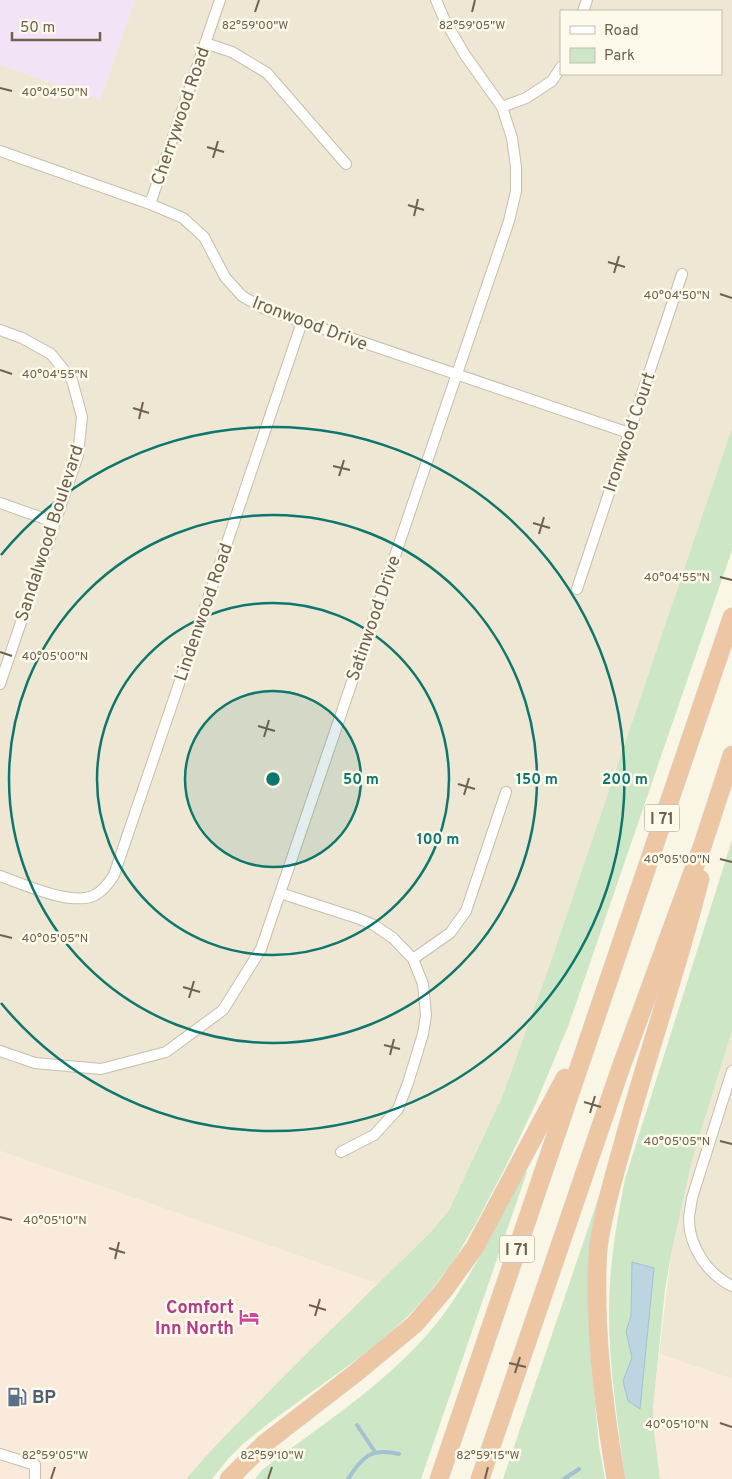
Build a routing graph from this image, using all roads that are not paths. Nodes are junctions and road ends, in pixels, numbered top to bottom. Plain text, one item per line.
1 (220, 0) edge
2 (436, 0) edge
3 (205, 43) junction
4 (560, 69) edge
5 (502, 108) junction
6 (0, 151) edge
7 (346, 164) dead end
8 (150, 204) junction
9 (682, 274) dead end
10 (302, 322) junction
11 (0, 330) edge
12 (456, 375) junction
13 (629, 433) junction
14 (0, 503) edge
15 (54, 522) junction
16 (576, 589) dead end
17 (732, 617) edge
18 (0, 684) edge
19 (730, 762) edge
20 (506, 792) dead end
21 (0, 876) edge
22 (280, 893) junction
23 (413, 959) junction
24 (594, 1020) junction
25 (0, 1051) edge
26 (732, 1071) edge
27 (341, 1152) dead end
28 (732, 1286) edge
29 (0, 1454) edge
30 (36, 1479) edge
31 (229, 1479) edge
32 (439, 1479) edge
33 (480, 1479) edge
34 (616, 1479) edge

1 - 3 street, Cherrywood Road
2 - 5 street, Satinwood Drive
3 - 7 street
3 - 8 street, Cherrywood Road
4 - 5 street
5 - 12 street, Satinwood Drive
6 - 8 street, Ironwood Drive
8 - 10 street, Ironwood Drive
9 - 13 street, Ironwood Court
10 - 12 street, Ironwood Drive
10 - 21 street, Lindenwood Road
11 - 15 street, Sandalwood Boulevard
12 - 13 street, Ironwood Drive
12 - 22 street, Satinwood Drive
13 - 16 street, Ironwood Court
14 - 15 street
15 - 18 street, Sandalwood Boulevard
17 - 24 highway, I 71
19 - 33 highway, I 71
19 - 34 highway
20 - 23 street
22 - 23 street
22 - 25 street, Satinwood Drive
23 - 27 street
24 - 31 highway
24 - 32 highway, I 71
26 - 28 street
29 - 30 street

